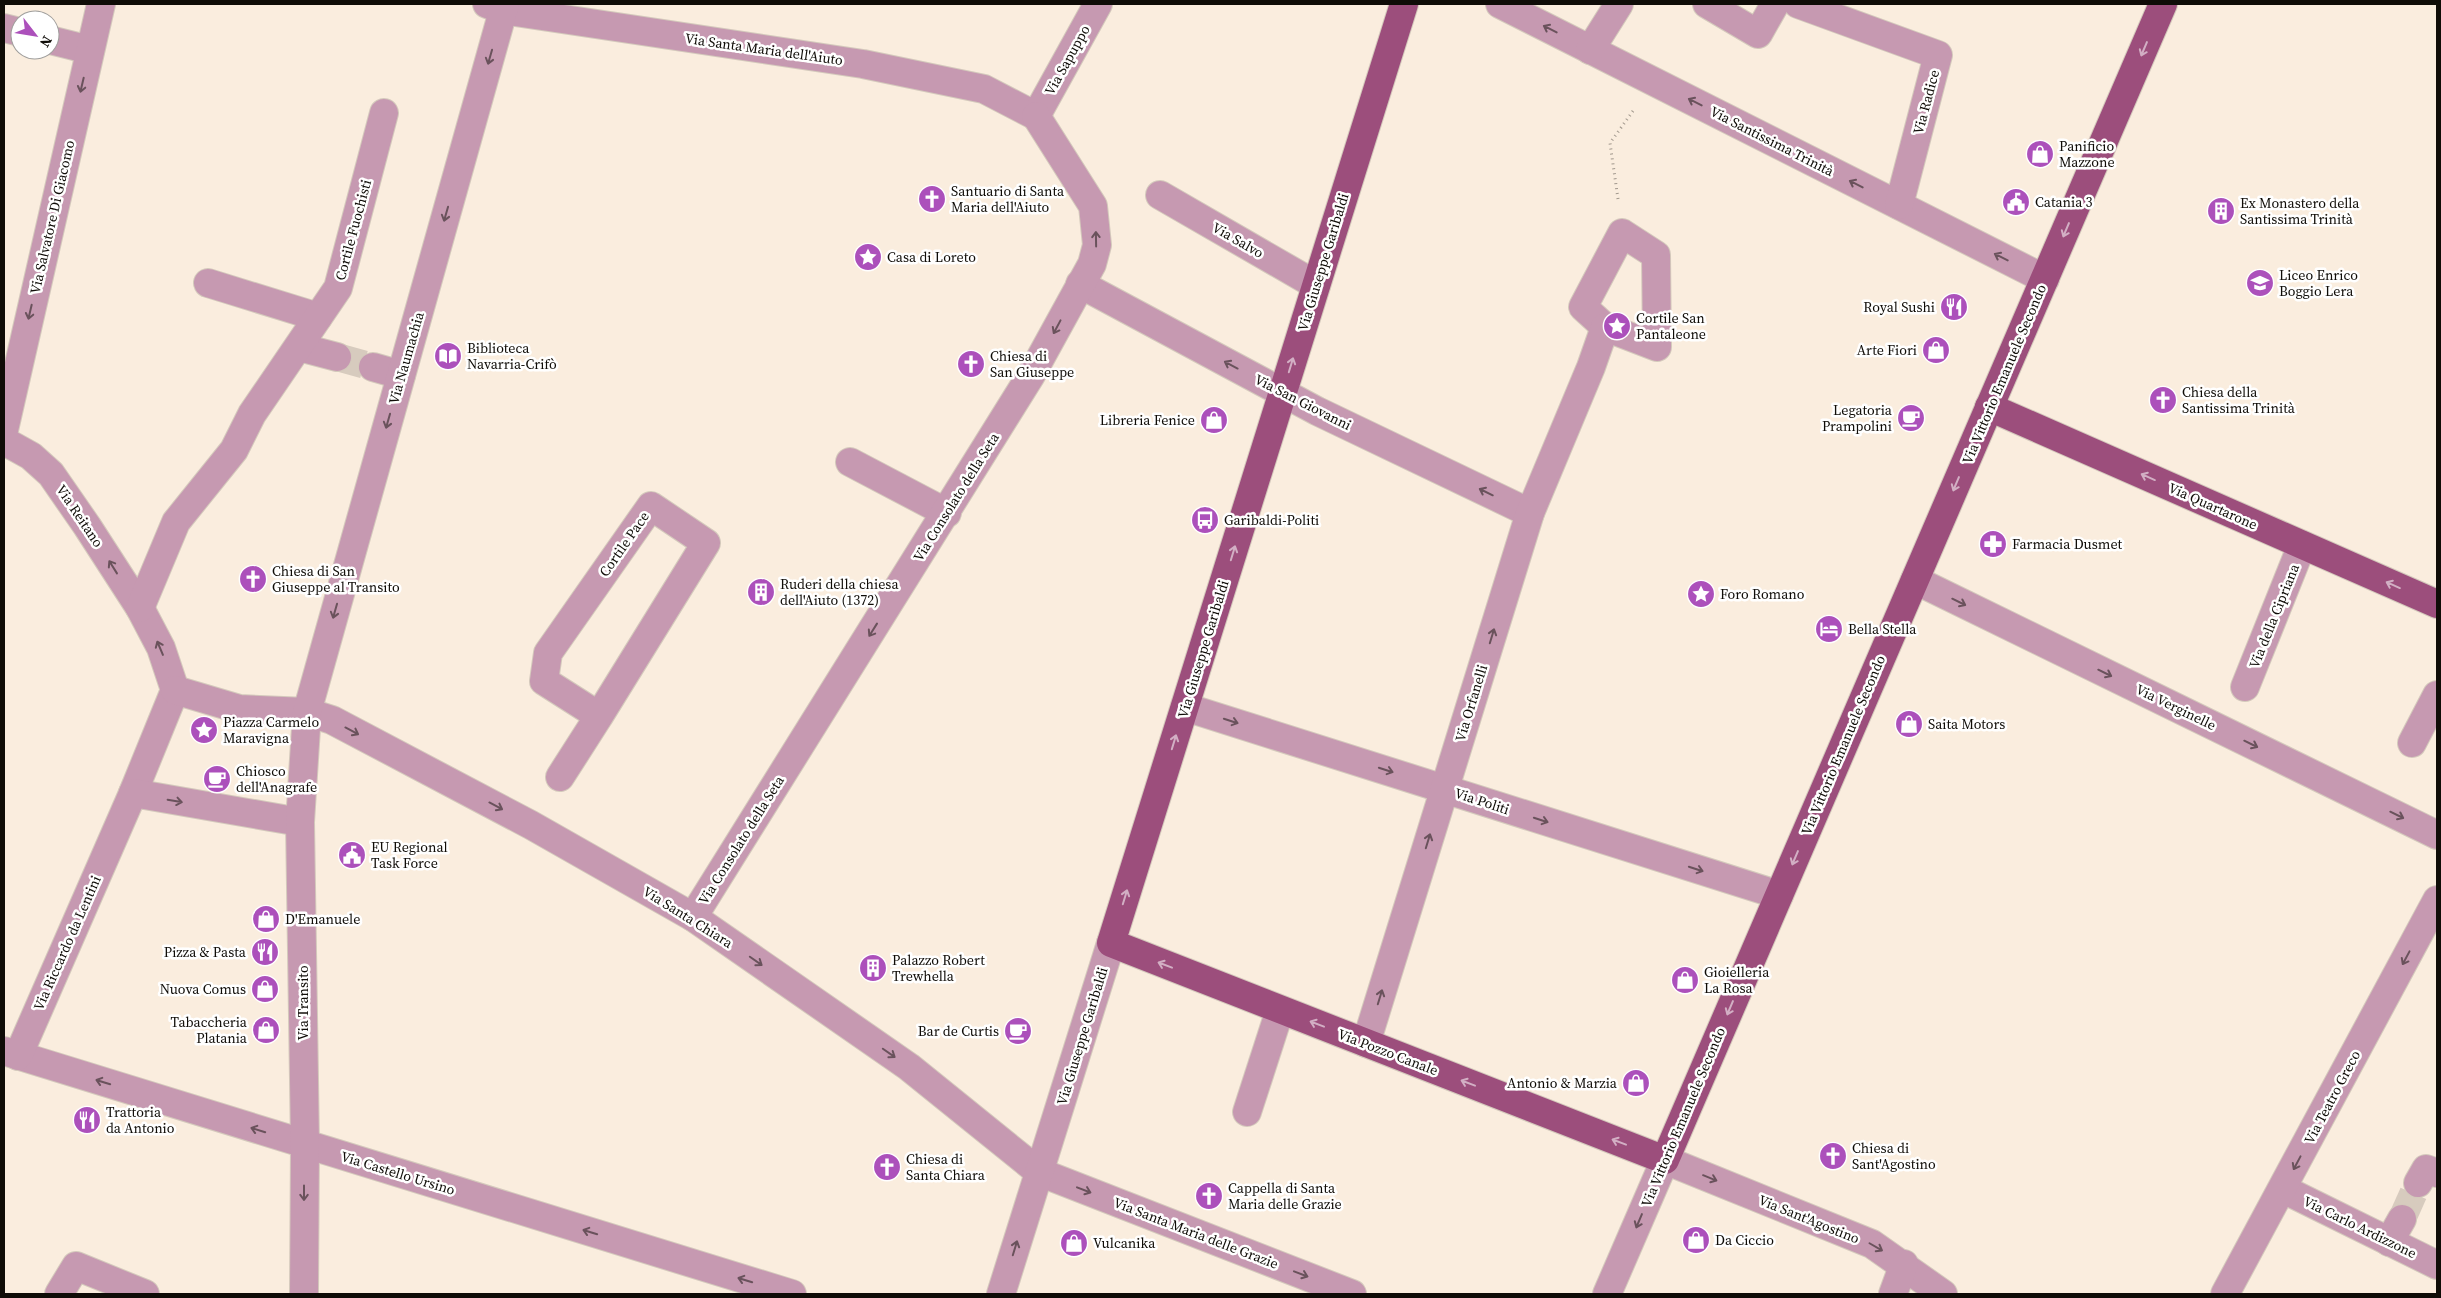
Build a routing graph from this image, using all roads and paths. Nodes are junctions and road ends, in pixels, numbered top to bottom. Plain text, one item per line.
1 (101, 4) edge
2 (1098, 4) edge
3 (1404, 4) edge
4 (1500, 4) edge
5 (1619, 4) edge
6 (1707, 4) edge
7 (1775, 4) edge
8 (1798, 4) edge
9 (2163, 4) edge
10 (498, 6) edge
11 (60, 42) edge
12 (90, 50) junction
13 (1590, 50) junction
14 (384, 113) dead end
15 (1036, 116) junction
16 (1610, 143) dead end
17 (1160, 195) dead end
18 (1899, 206) junction
19 (1622, 233) junction
20 (2044, 279) junction
21 (208, 282) dead end
22 (1080, 284) junction
23 (1316, 285) junction
24 (318, 317) junction
25 (1605, 327) junction
26 (299, 347) junction
27 (337, 357) tunnel mouth
28 (373, 367) tunnel mouth
29 (401, 375) junction
30 (1283, 393) junction
31 (1989, 407) junction
32 (4, 430) edge
33 (4, 441) edge
34 (850, 462) dead end
35 (947, 513) junction
36 (1530, 514) junction
37 (2302, 545) junction
38 (1915, 580) junction
39 (2437, 604) edge
40 (140, 608) junction
41 (2245, 687) dead end
42 (175, 690) junction
43 (2437, 695) edge
44 (1185, 706) junction
45 (307, 712) junction
46 (599, 716) junction
47 (2412, 743) dead end
48 (560, 778) dead end
49 (1444, 789) junction
50 (133, 793) junction
51 (300, 822) junction
52 (2437, 835) edge
53 (1779, 895) junction
54 (2434, 916) edge
55 (693, 917) junction
56 (1111, 943) junction
57 (1280, 1010) junction
58 (1366, 1043) junction
59 (11, 1054) edge
60 (1247, 1112) dead end
61 (304, 1144) junction
62 (1665, 1160) junction
63 (1039, 1172) junction
64 (2283, 1189) junction
65 (1904, 1264) junction
66 (2437, 1265) edge
67 (59, 1294) edge
68 (145, 1294) edge
69 (304, 1294) edge
70 (792, 1294) edge
71 (1001, 1294) edge
72 (1352, 1294) edge
73 (1607, 1294) edge
74 (1893, 1294) edge
75 (1943, 1294) edge
76 (2225, 1294) edge

1 - 12 street, Via Salvatore Di Giacomo
2 - 15 street, Via Sapuppo
3 - 23 main road, Via Giuseppe Garibaldi
13 -> 4 street, Via Santissima Trinità
5 - 13 street
6 - 7 street
8 - 18 street, Via Radice
9 -> 20 main road, Via Vittorio Emanuele Secondo
10 - 15 street, Via Santa Maria dell'Aiuto
10 -> 29 street, Via Naumachia
11 - 12 street
12 -> 32 street, Via Salvatore Di Giacomo
18 -> 13 street, Via Santissima Trinità
14 - 24 street, Cortile Fuochisti
22 -> 15 street, Via Consolato della Seta
16 - 19 path
17 - 23 street, Via Salvo
20 -> 18 street, Via Santissima Trinità
19 - 25 street
19 - 25 street
20 - 31 main road, Via Vittorio Emanuele Secondo
21 - 24 street
30 -> 22 street, Via San Giovanni
22 -> 35 street, Via Consolato della Seta
30 -> 23 main road, Via Giuseppe Garibaldi
24 - 26 street, Cortile Fuochisti
25 - 36 street, Via Orfanelli
26 - 27 street
26 - 40 street, Cortile Fuochisti
28 - 29 street
29 -> 45 street, Via Naumachia
36 -> 30 street, Via San Giovanni
44 -> 30 main road, Via Giuseppe Garibaldi
37 -> 31 main road, Via Quartarone
31 -> 38 main road, Via Vittorio Emanuele Secondo
40 -> 33 street, Via Reitano
34 - 35 street
35 -> 55 street, Via Consolato della Seta
49 -> 36 street, Via Orfanelli
39 -> 37 main road, Via Quartarone
37 - 41 street, Via della Cipriana
38 -> 52 street, Via Verginelle
38 -> 53 main road, Via Vittorio Emanuele Secondo
42 -> 40 street, Via Reitano
42 - 45 street, Via Santa Chiara
42 - 50 street, Via Riccardo da Lentini
43 - 47 street
44 -> 49 street, Via Politi
56 -> 44 main road, Via Giuseppe Garibaldi
45 - 51 street, Via Transito
45 -> 55 street, Via Santa Chiara
46 - 46 street, Cortile Pace
46 - 48 street, Cortile Pace
49 -> 53 street, Via Politi
58 -> 49 street, Via Orfanelli
50 -> 51 street
50 - 59 street, Via Riccardo da Lentini
51 - 61 street, Via Transito
53 -> 62 main road, Via Vittorio Emanuele Secondo
54 -> 64 street, Via Teatro Greco
55 -> 63 street, Via Santa Chiara
57 -> 56 main road, Via Pozzo Canale
56 - 63 street, Via Giuseppe Garibaldi
58 -> 57 main road, Via Pozzo Canale
57 - 60 street
62 -> 58 main road, Via Pozzo Canale
61 -> 59 street, Via Castello Ursino
61 -> 69 street, Via Transito
70 -> 61 street, Via Castello Ursino
62 -> 65 street, Via Sant'Agostino
62 -> 73 street, Via Vittorio Emanuele Secondo
71 -> 63 street, Via Giuseppe Garibaldi
63 -> 72 street, Via Santa Maria delle Grazie
64 - 66 street, Via Carlo Ardizzone
64 - 76 street, Via Teatro Greco
65 - 74 street
65 - 75 street, Via Sant'Agostino
67 - 68 street

